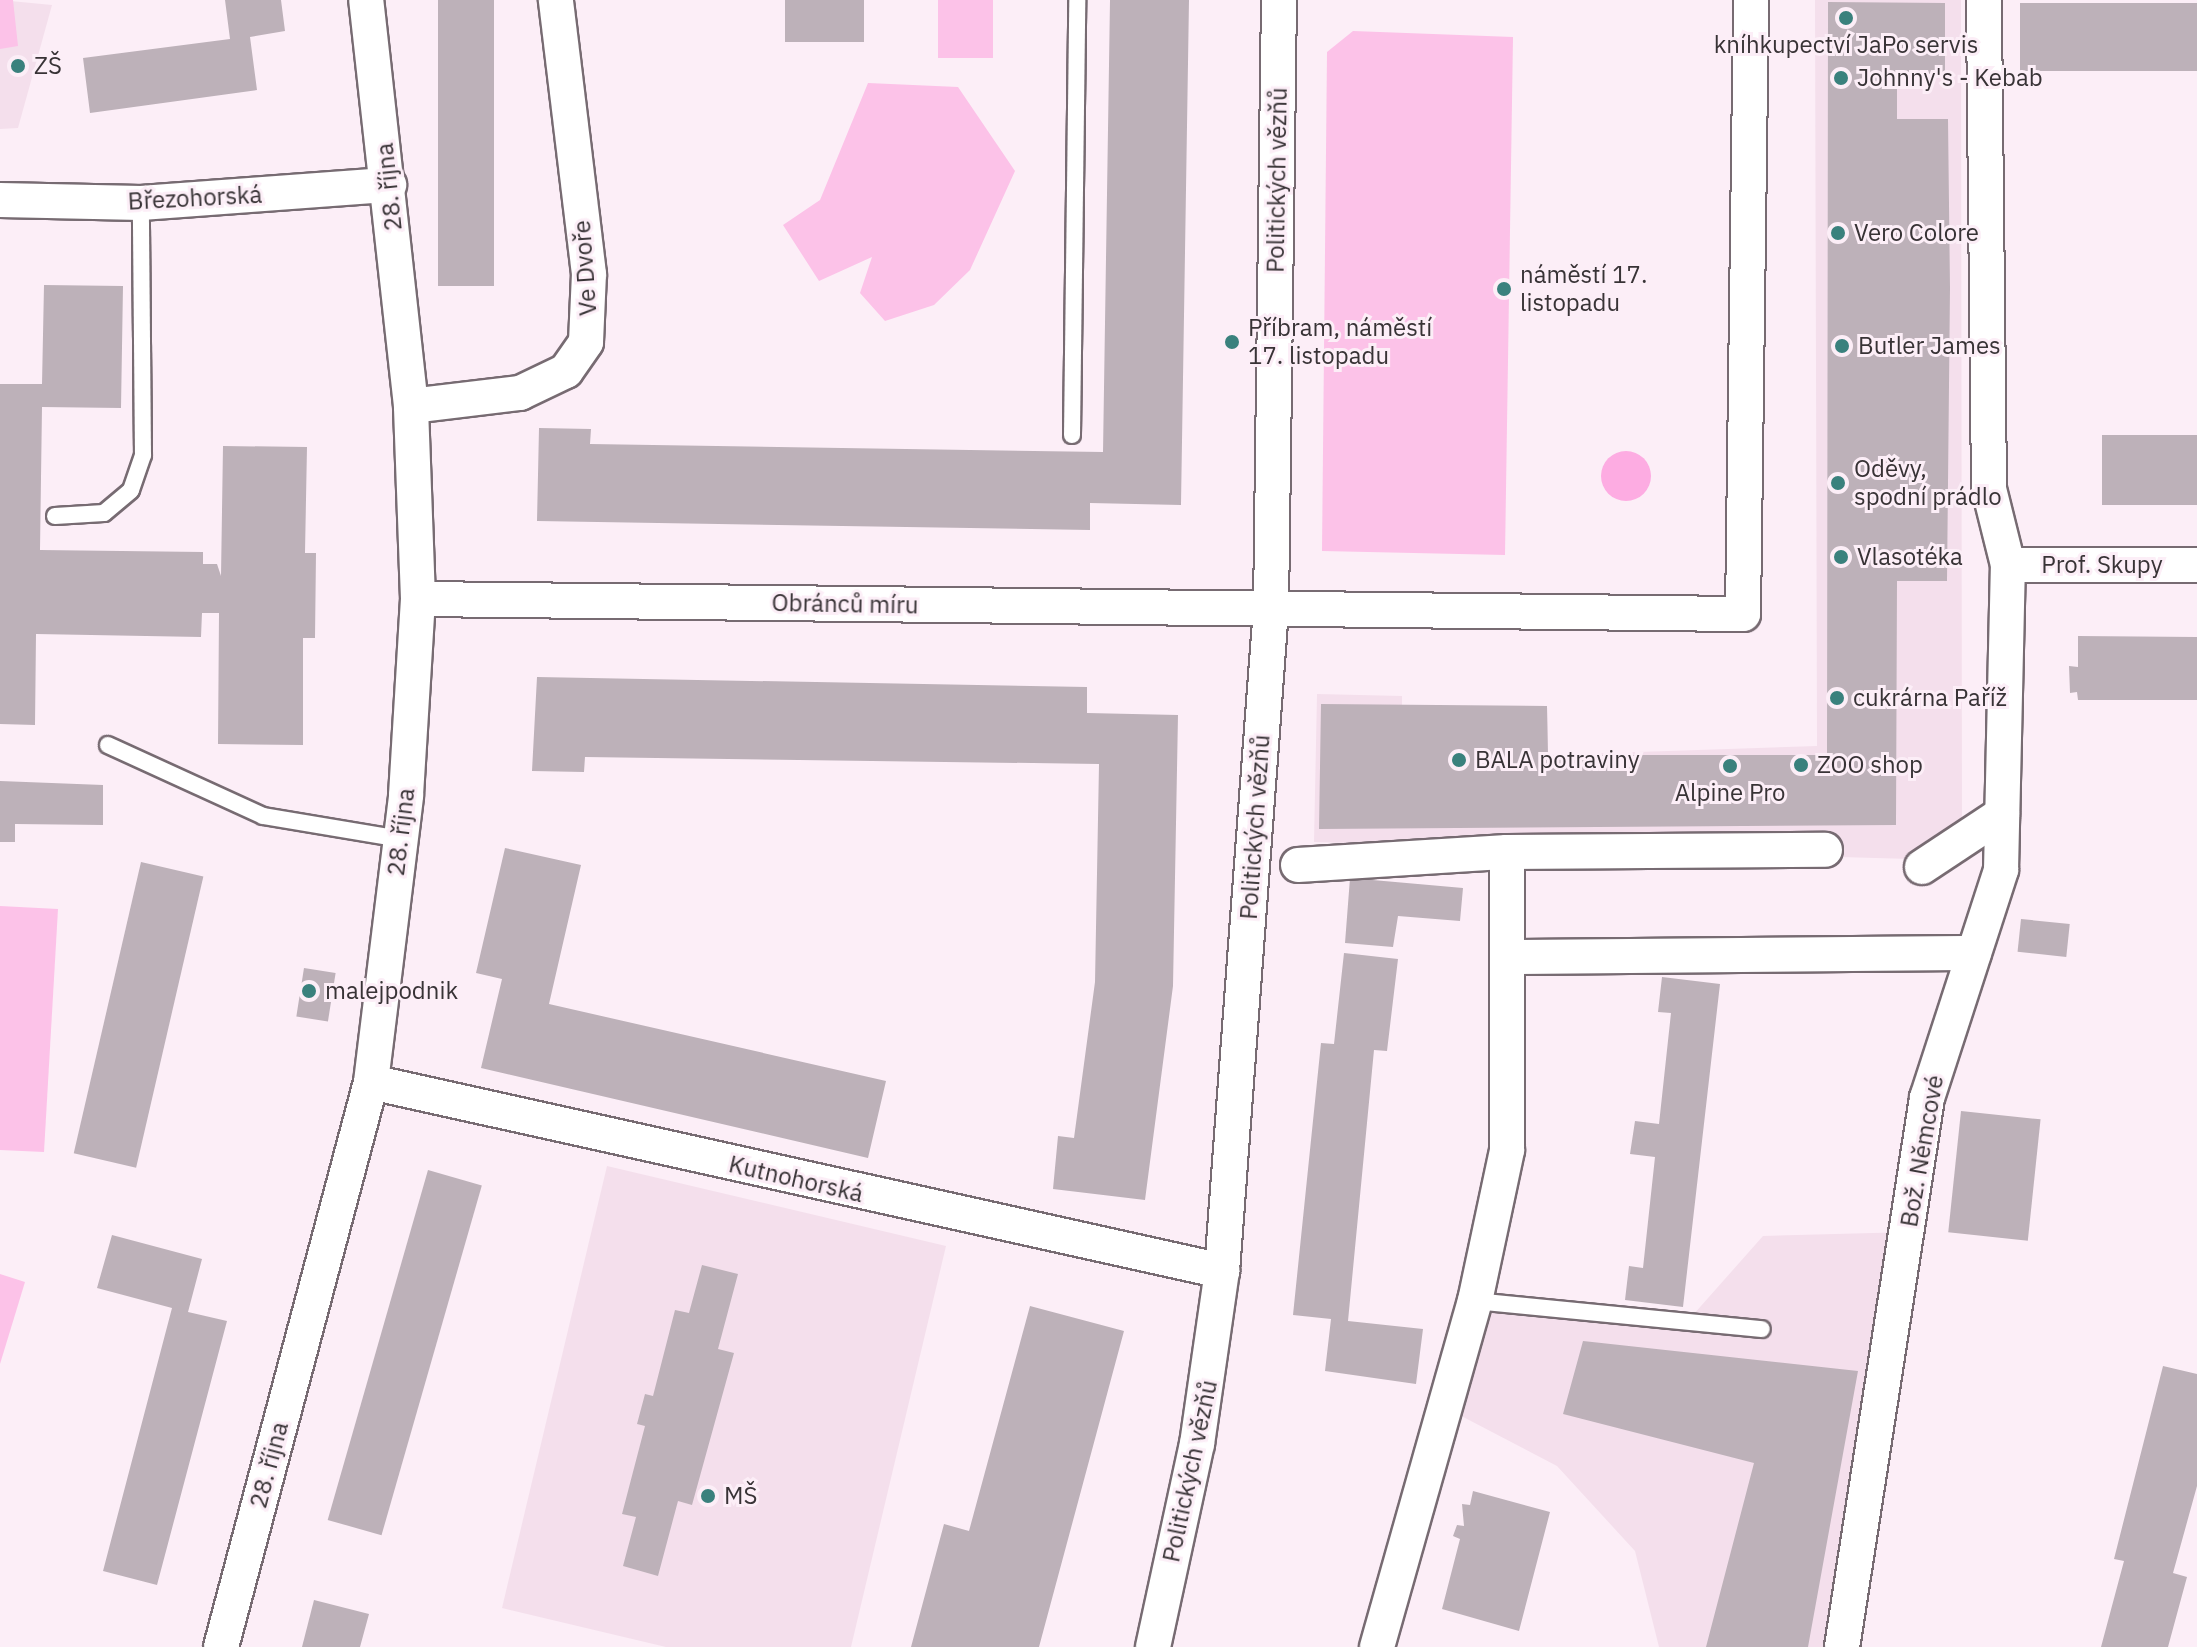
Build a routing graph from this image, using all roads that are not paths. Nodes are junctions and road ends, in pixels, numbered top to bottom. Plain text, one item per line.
1 (366, 0) edge
2 (556, 0) edge
3 (1077, 0) edge
4 (1279, 0) edge
5 (1751, 0) edge
6 (1984, 0) edge
7 (389, 185) junction
8 (0, 200) edge
9 (141, 203) junction
10 (411, 406) junction
11 (1072, 435) dead end
12 (55, 516) dead end
13 (2008, 565) junction
14 (2197, 565) edge
15 (418, 599) junction
16 (1271, 609) junction
17 (108, 745) dead end
18 (2002, 814) junction
19 (401, 839) junction
20 (1825, 850) dead end
21 (1507, 852) junction
22 (1298, 865) dead end
23 (1922, 867) dead end
24 (1974, 953) junction
25 (1508, 957) junction
26 (371, 1082) junction
27 (1222, 1271) junction
28 (1475, 1301) junction
29 (1762, 1329) dead end
30 (221, 1647) edge
31 (1153, 1647) edge
32 (1377, 1647) edge
33 (1842, 1647) edge

1 - 7 street, 28. října
2 - 10 street, Ve Dvoře
3 - 11 lane
4 - 16 street, Politických vězňů
5 - 16 street
6 - 13 street, Bož. Němcové
7 - 9 street, Březohorská
7 - 10 street, 28. října
8 - 9 street, Březohorská
9 - 12 lane
10 - 15 street, 28. října
13 - 14 street, Prof. Skupy
13 - 18 street, Bož. Němcové
15 - 16 street, Obránců míru
15 - 19 street, 28. října
16 - 27 street, Politických vězňů
17 - 19 lane
18 - 23 street
18 - 24 street, Bož. Němcové
19 - 26 street, 28. října
20 - 21 street
21 - 22 street
21 - 25 street
24 - 25 street
24 - 33 street, Bož. Němcové
25 - 28 street
26 - 27 street, Kutnohorská
26 - 30 street, 28. října
27 - 31 street, Politických vězňů
28 - 29 lane
28 - 32 street

